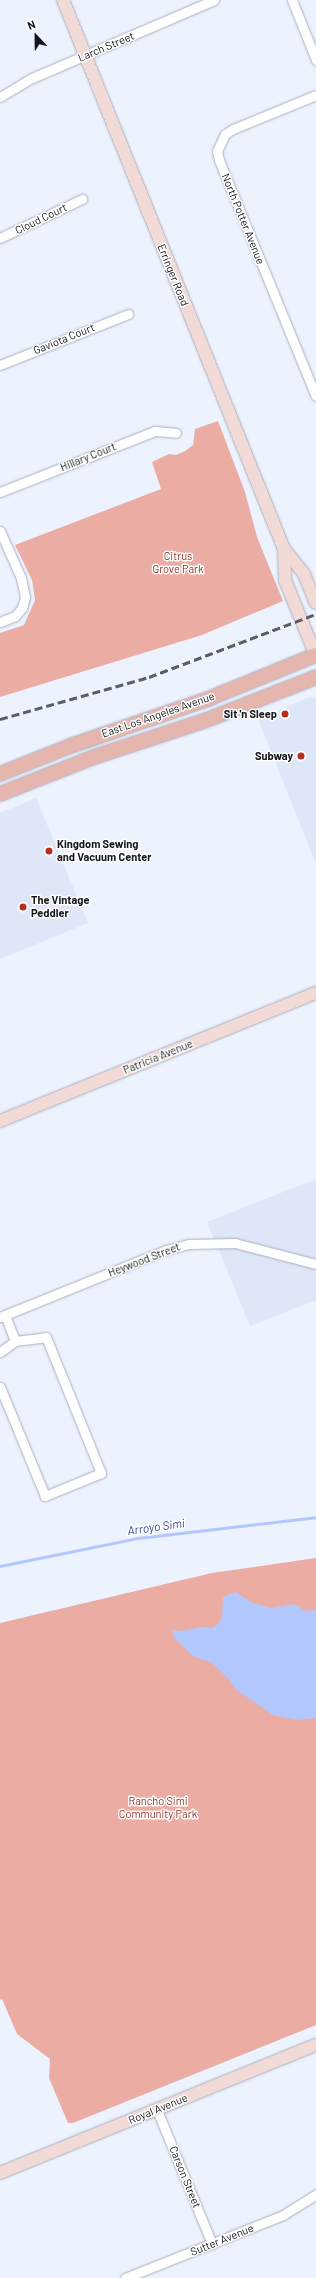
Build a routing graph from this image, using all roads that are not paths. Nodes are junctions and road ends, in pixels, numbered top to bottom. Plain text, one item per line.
1 (62, 0) edge
2 (214, 0) edge
3 (292, 0) edge
4 (85, 56) junction
5 (316, 60) edge
6 (316, 95) edge
7 (0, 98) edge
8 (82, 199) dead end
9 (0, 238) edge
10 (128, 314) dead end
11 (0, 365) edge
12 (316, 396) edge
13 (176, 434) dead end
14 (0, 492) edge
15 (0, 531) edge
16 (284, 549) junction
17 (316, 603) edge
18 (0, 622) edge
19 (316, 656) edge
20 (316, 677) edge
21 (0, 774) edge
22 (0, 794) edge
23 (316, 993) edge
24 (0, 1121) edge
25 (316, 1264) edge
26 (2, 1316) edge
27 (16, 1341) junction
28 (0, 1352) edge
29 (0, 1387) edge
30 (316, 2045) edge
31 (157, 2110) junction
32 (0, 2173) edge
33 (316, 2194) edge
34 (212, 2244) junction
35 (125, 2278) edge

1 - 4 main road, Erringer Road
2 - 4 street, Larch Street
3 - 5 street
4 - 7 street, Larch Street
4 - 16 main road, Erringer Road
6 - 12 street, North Potter Avenue
8 - 9 street, Cloud Court
10 - 11 street, Gaviota Court
13 - 14 street, Hillary Court
15 - 18 street
16 - 17 main road, Erringer Road
16 - 19 main road, Erringer Road
19 - 21 main road, East Los Angeles Avenue
20 - 22 main road, East Los Angeles Avenue
23 - 24 main road, Patricia Avenue
25 - 26 street, Heywood Street
26 - 27 street
27 - 28 street
27 - 29 street
30 - 31 main road, Royal Avenue
31 - 32 main road, Royal Avenue
31 - 34 street, Carson Street
33 - 34 street, Sutter Avenue
34 - 35 street, Sutter Avenue

